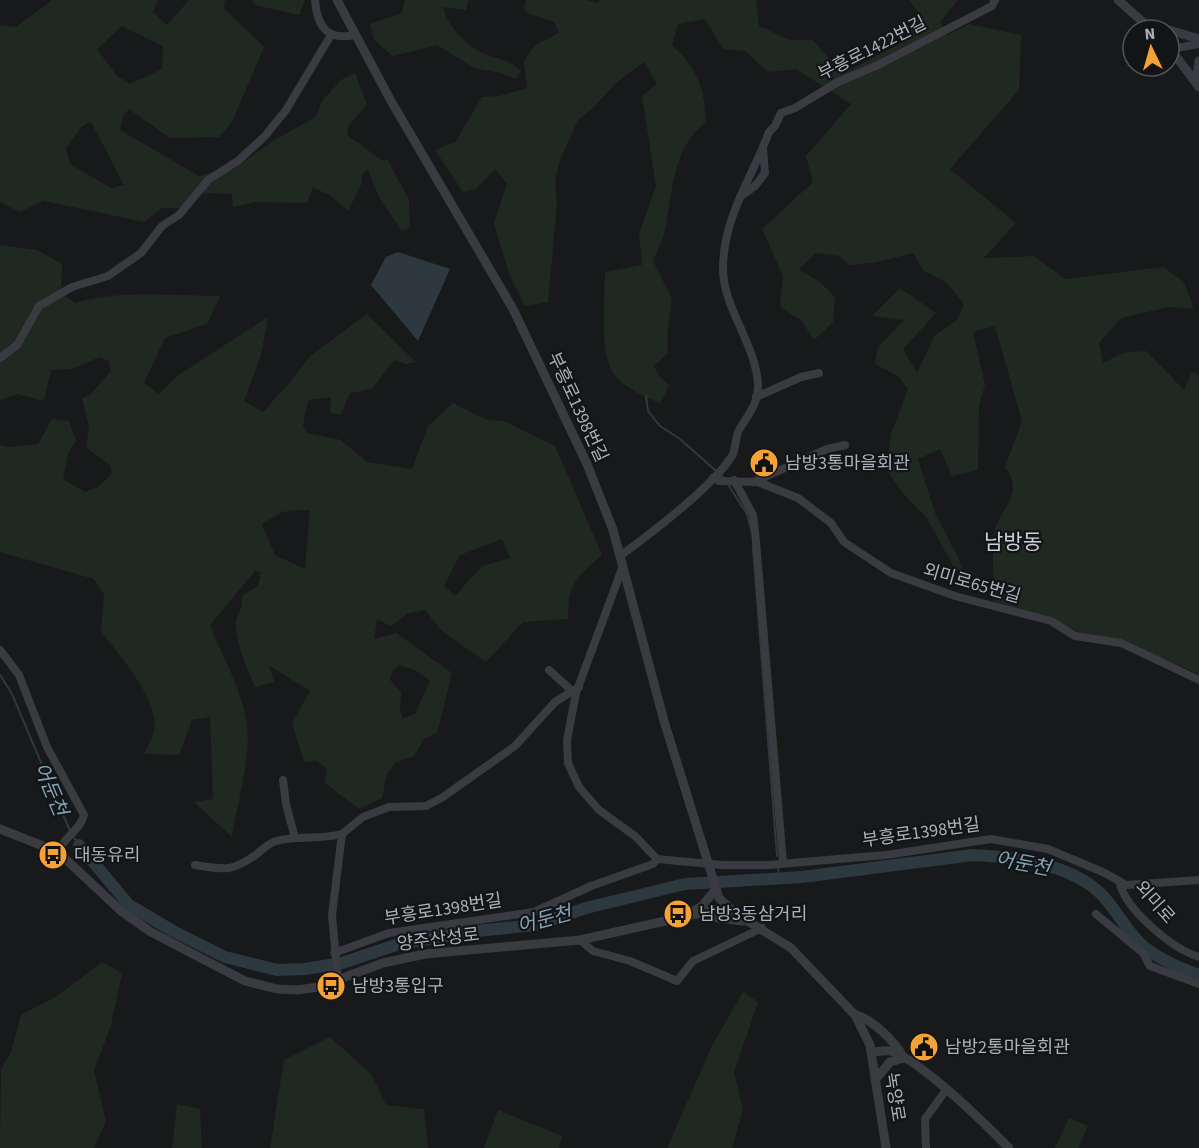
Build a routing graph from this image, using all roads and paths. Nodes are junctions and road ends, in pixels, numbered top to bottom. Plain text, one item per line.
1 (315, 0) edge
2 (337, 0) edge
3 (995, 0) edge
4 (1118, 0) edge
5 (1138, 18) edge
6 (1181, 34) edge
7 (331, 35) junction
8 (354, 35) junction
9 (1199, 39) edge
10 (1199, 44) edge
11 (1181, 46) edge
12 (1199, 61) edge
13 (1181, 63) edge
14 (1198, 85) edge
15 (763, 147) junction
16 (739, 198) junction
17 (0, 358) edge
18 (819, 373) dead end
19 (756, 397) junction
20 (845, 445) dead end
21 (717, 473) junction
22 (728, 480) junction
23 (754, 482) junction
24 (620, 556) junction
25 (623, 566) junction
26 (0, 650) edge
27 (549, 670) dead end
28 (1199, 680) edge
29 (576, 690) junction
30 (283, 780) dead end
31 (0, 829) edge
32 (342, 834) junction
33 (295, 838) junction
34 (58, 852) junction
35 (657, 859) junction
36 (783, 862) junction
37 (195, 865) dead end
38 (710, 865) junction
39 (1199, 879) edge
40 (1120, 884) junction
41 (716, 889) junction
42 (728, 908) junction
43 (1096, 914) dead end
44 (679, 918) junction
45 (759, 926) junction
46 (580, 940) junction
47 (334, 953) junction
48 (1199, 957) edge
49 (337, 977) junction
50 (1199, 984) edge
51 (855, 1015) junction
52 (871, 1052) junction
53 (904, 1058) junction
54 (875, 1080) junction
55 (946, 1090) junction
56 (886, 1148) edge
57 (926, 1148) edge
58 (1009, 1148) edge

1 - 7 street
2 - 8 street, 부흥로1398번길
3 - 15 street, 부흥로1422번길
4 - 5 street
6 - 9 street
7 - 8 street
7 - 17 street
8 - 24 street, 부흥로1398번길
10 - 11 street
12 - 14 street
13 - 14 street
15 - 16 street
15 - 16 street
16 - 19 street
18 - 19 street
19 - 21 street
20 - 23 street
21 - 22 street, 외미로65번길
21 - 24 street
22 - 23 street, 외미로65번길
22 - 36 street
23 - 28 street, 외미로65번길
24 - 25 street, 부흥로1398번길
25 - 29 street
25 - 38 street, 부흥로1398번길
26 - 34 street
27 - 29 street
29 - 32 street
29 - 35 street
30 - 33 street
31 - 34 street, 양주산성로
32 - 33 street
32 - 47 street
33 - 37 street
34 - 49 street, 양주산성로
35 - 38 street, 부흥로1398번길
35 - 47 street, 부흥로1398번길
36 - 38 street, 부흥로1398번길
36 - 40 street, 부흥로1398번길
38 - 41 street, 부흥로1398번길
39 - 40 street
40 - 48 street, 외미로
41 - 42 street, 부흥로1398번길
41 - 44 street
42 - 44 street, 양주산성로
42 - 45 street
43 - 50 street
44 - 45 street
44 - 46 street, 양주산성로
45 - 46 street
45 - 51 street
46 - 49 street, 양주산성로
47 - 49 street
51 - 52 street
51 - 53 street
52 - 53 street
52 - 54 street, 녹양로
53 - 54 street
53 - 55 street
54 - 56 street, 녹양로
55 - 57 street
55 - 58 street

